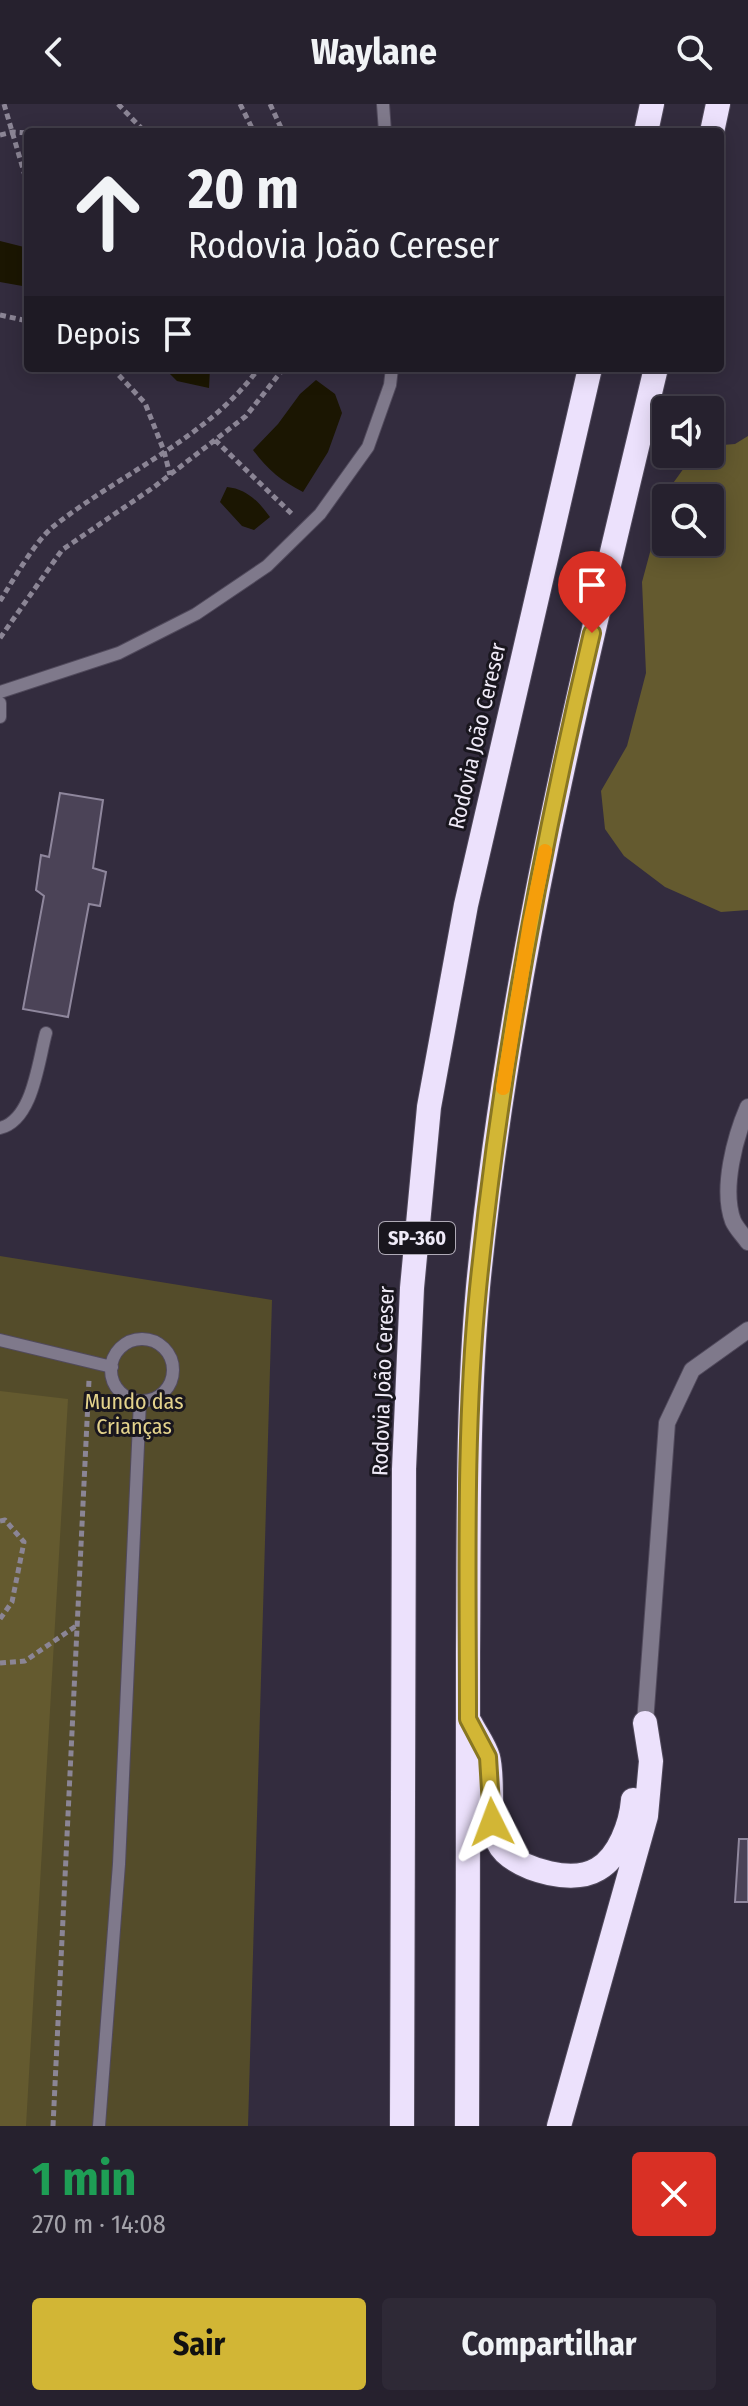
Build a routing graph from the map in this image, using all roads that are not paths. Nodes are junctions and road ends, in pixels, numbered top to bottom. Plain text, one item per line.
1 (383, 104) edge
2 (643, 104) edge
3 (652, 104) edge
4 (718, 104) edge
5 (385, 128) edge
6 (645, 128) edge
7 (646, 128) edge
8 (713, 128) edge
9 (392, 372) edge
10 (589, 372) edge
11 (655, 372) edge
12 (0, 692) edge
13 (0, 703) edge
14 (0, 717) edge
15 (46, 1033) dead end
16 (748, 1107) edge
17 (0, 1128) edge
18 (748, 1242) edge
19 (748, 1330) edge
20 (0, 1340) edge
21 (112, 1367) junction
22 (140, 1401) junction
23 (468, 1719) junction
24 (645, 1723) junction
25 (99, 2126) edge
26 (402, 2126) edge
27 (467, 2126) edge
28 (559, 2126) edge

1 - 5 lane
2 - 6 highway
3 - 7 highway
4 - 8 highway
9 - 12 lane
10 - 26 highway, Rodovia João Cereser / SP-360
11 - 23 highway, SP-360
13 - 14 lane
15 - 17 lane
16 - 18 street
19 - 24 street
20 - 21 lane
21 - 22 lane
21 - 22 lane
22 - 25 lane
23 - 24 highway
23 - 27 highway, SP-360
24 - 28 highway

